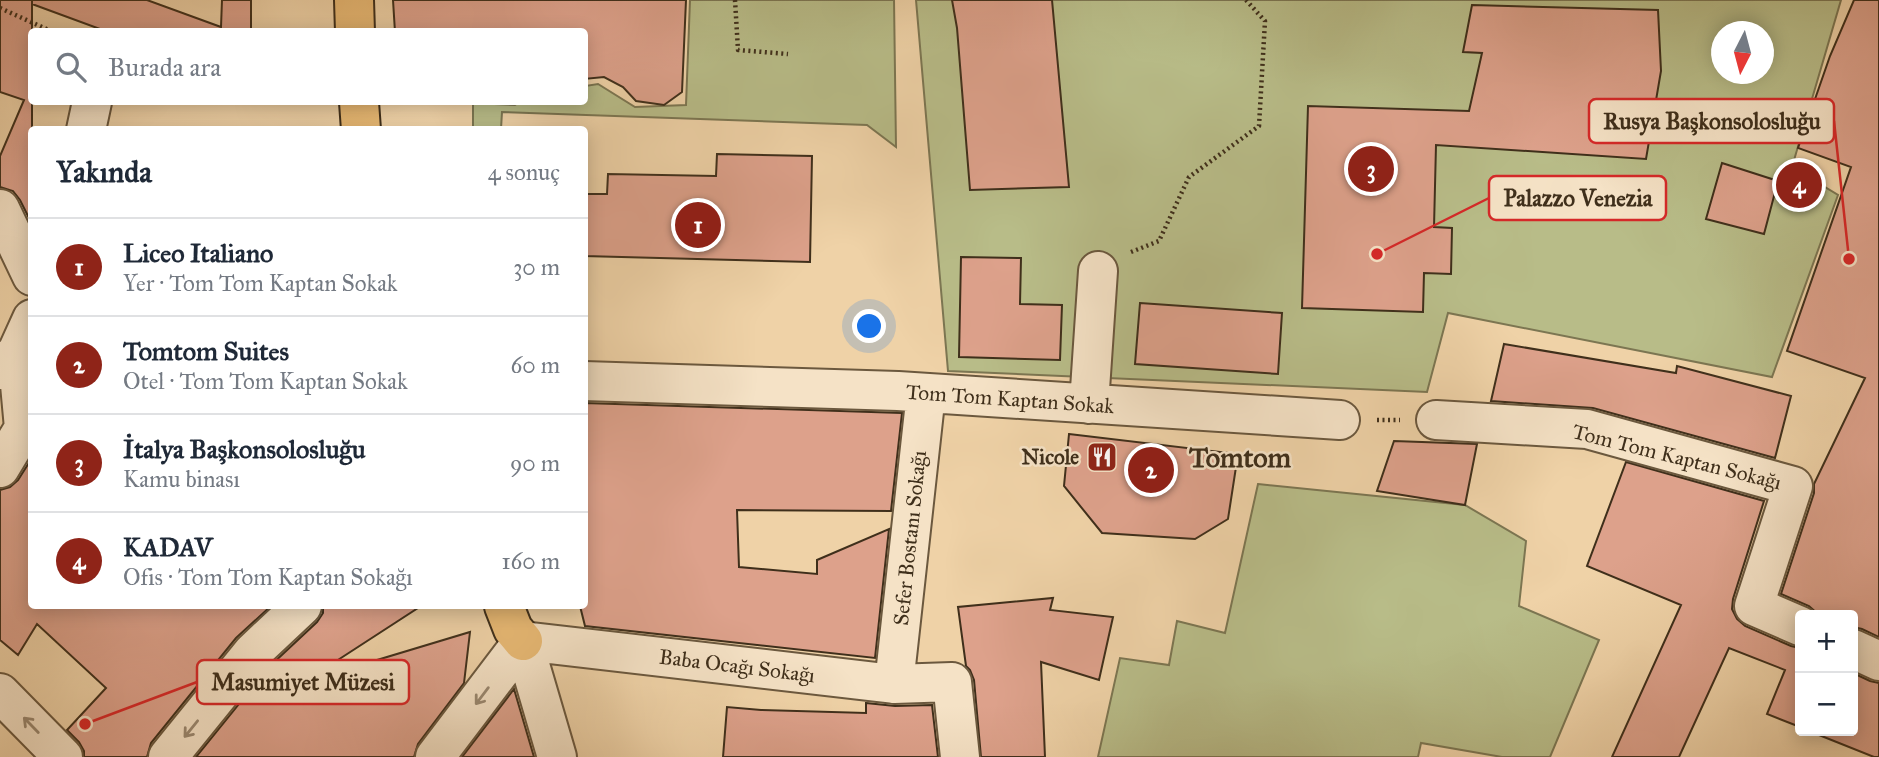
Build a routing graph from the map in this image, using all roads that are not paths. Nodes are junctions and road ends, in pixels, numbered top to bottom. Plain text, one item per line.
1 (354, 0) edge
2 (372, 0) edge
3 (355, 28) edge
4 (373, 28) edge
5 (91, 105) edge
6 (359, 105) edge
7 (376, 105) edge
8 (87, 126) edge
9 (360, 126) edge
10 (377, 126) edge
11 (0, 209) edge
12 (28, 268) edge
13 (1098, 271) road end
14 (20, 349) edge
15 (588, 381) edge
16 (926, 393) junction
17 (1089, 404) junction
18 (1340, 420) road end
19 (1436, 420) road end
20 (0, 468) edge
21 (299, 609) edge
22 (505, 609) edge
23 (524, 623) edge
24 (1795, 624) edge
25 (1858, 651) edge
26 (1879, 660) edge
27 (894, 684) junction
28 (0, 693) edge
29 (63, 757) edge
30 (168, 757) edge
31 (435, 757) edge
32 (557, 757) edge
33 (960, 757) edge

1 - 3 main road
2 - 4 main road
5 - 8 street
6 - 9 main road
7 - 10 main road
11 - 12 street
13 - 17 street
14 - 20 street
15 - 16 street, Tom Tom Kaptan Sokak
16 - 17 street, Tom Tom Kaptan Sokak
16 - 27 street, Sefer Bostanı Sokağı
17 - 18 street, Tom Tom Kaptan Sokak
19 - 24 street, Tom Tom Kaptan Sokağı
21 -> 30 street
22 - 23 main road
23 - 27 street, Baba Ocağı Sokağı
23 -> 31 street
23 - 32 street
25 - 26 street
27 - 33 street, Baba Ocağı Sokağı
29 -> 28 street

